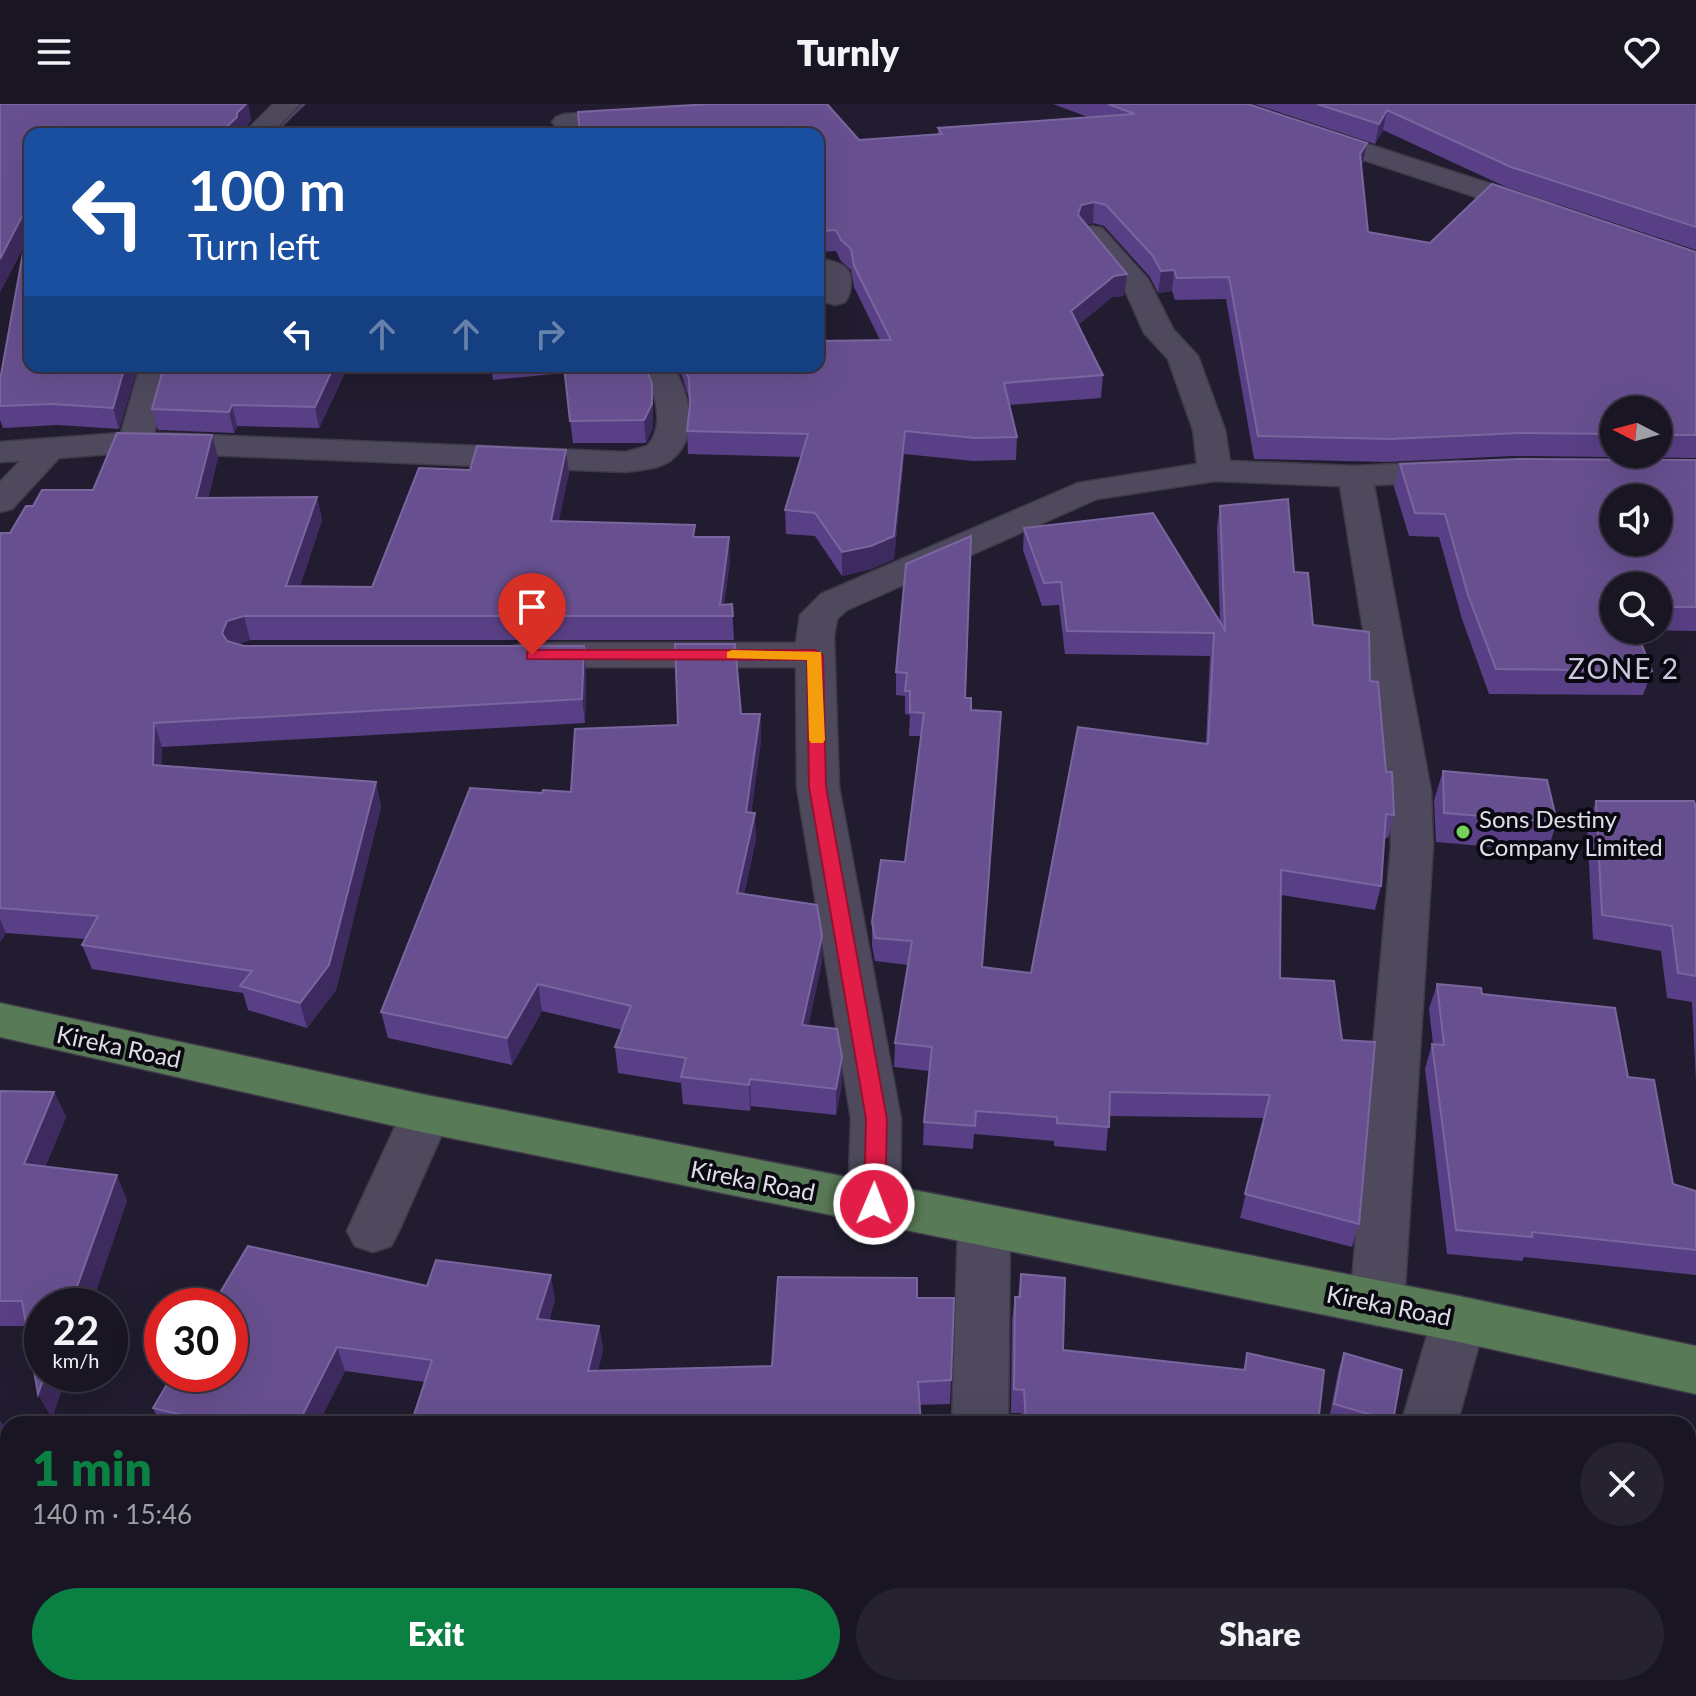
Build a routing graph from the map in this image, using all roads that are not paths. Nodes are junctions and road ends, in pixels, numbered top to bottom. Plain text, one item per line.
1 (287, 104) edge
2 (1219, 104) edge
3 (669, 116) edge
4 (558, 121) edge
5 (262, 128) edge
6 (1566, 217) edge
7 (1092, 234) edge
8 (824, 269) edge
9 (835, 296) dead end
10 (154, 372) edge
11 (660, 372) edge
12 (135, 442) junction
13 (49, 449) junction
14 (0, 452) edge
15 (1500, 470) edge
16 (1215, 471) junction
17 (1355, 476) junction
18 (0, 502) edge
19 (485, 655) edge
20 (815, 655) junction
21 (0, 1020) edge
22 (426, 1114) junction
23 (874, 1204) junction
24 (984, 1227) junction
25 (373, 1231) dead end
26 (1377, 1303) junction
27 (1459, 1319) junction
28 (1696, 1370) edge
29 (980, 1416) edge
30 (1431, 1416) edge

1 - 5 street
2 - 6 street
3 - 4 street
7 - 16 street
8 - 9 street
10 - 12 street
11 - 12 street
12 - 13 street
13 - 14 street
13 - 18 street
15 - 17 street
16 - 17 street
16 - 20 street
17 - 26 street
19 - 20 street
20 - 23 street
21 - 22 main road, Kireka Road
22 - 23 main road, Kireka Road
22 - 25 street
23 - 24 main road, Kireka Road
24 - 26 main road, Kireka Road
24 - 29 street
26 - 27 main road, Kireka Road
27 - 28 main road, Kireka Road
27 - 30 street

